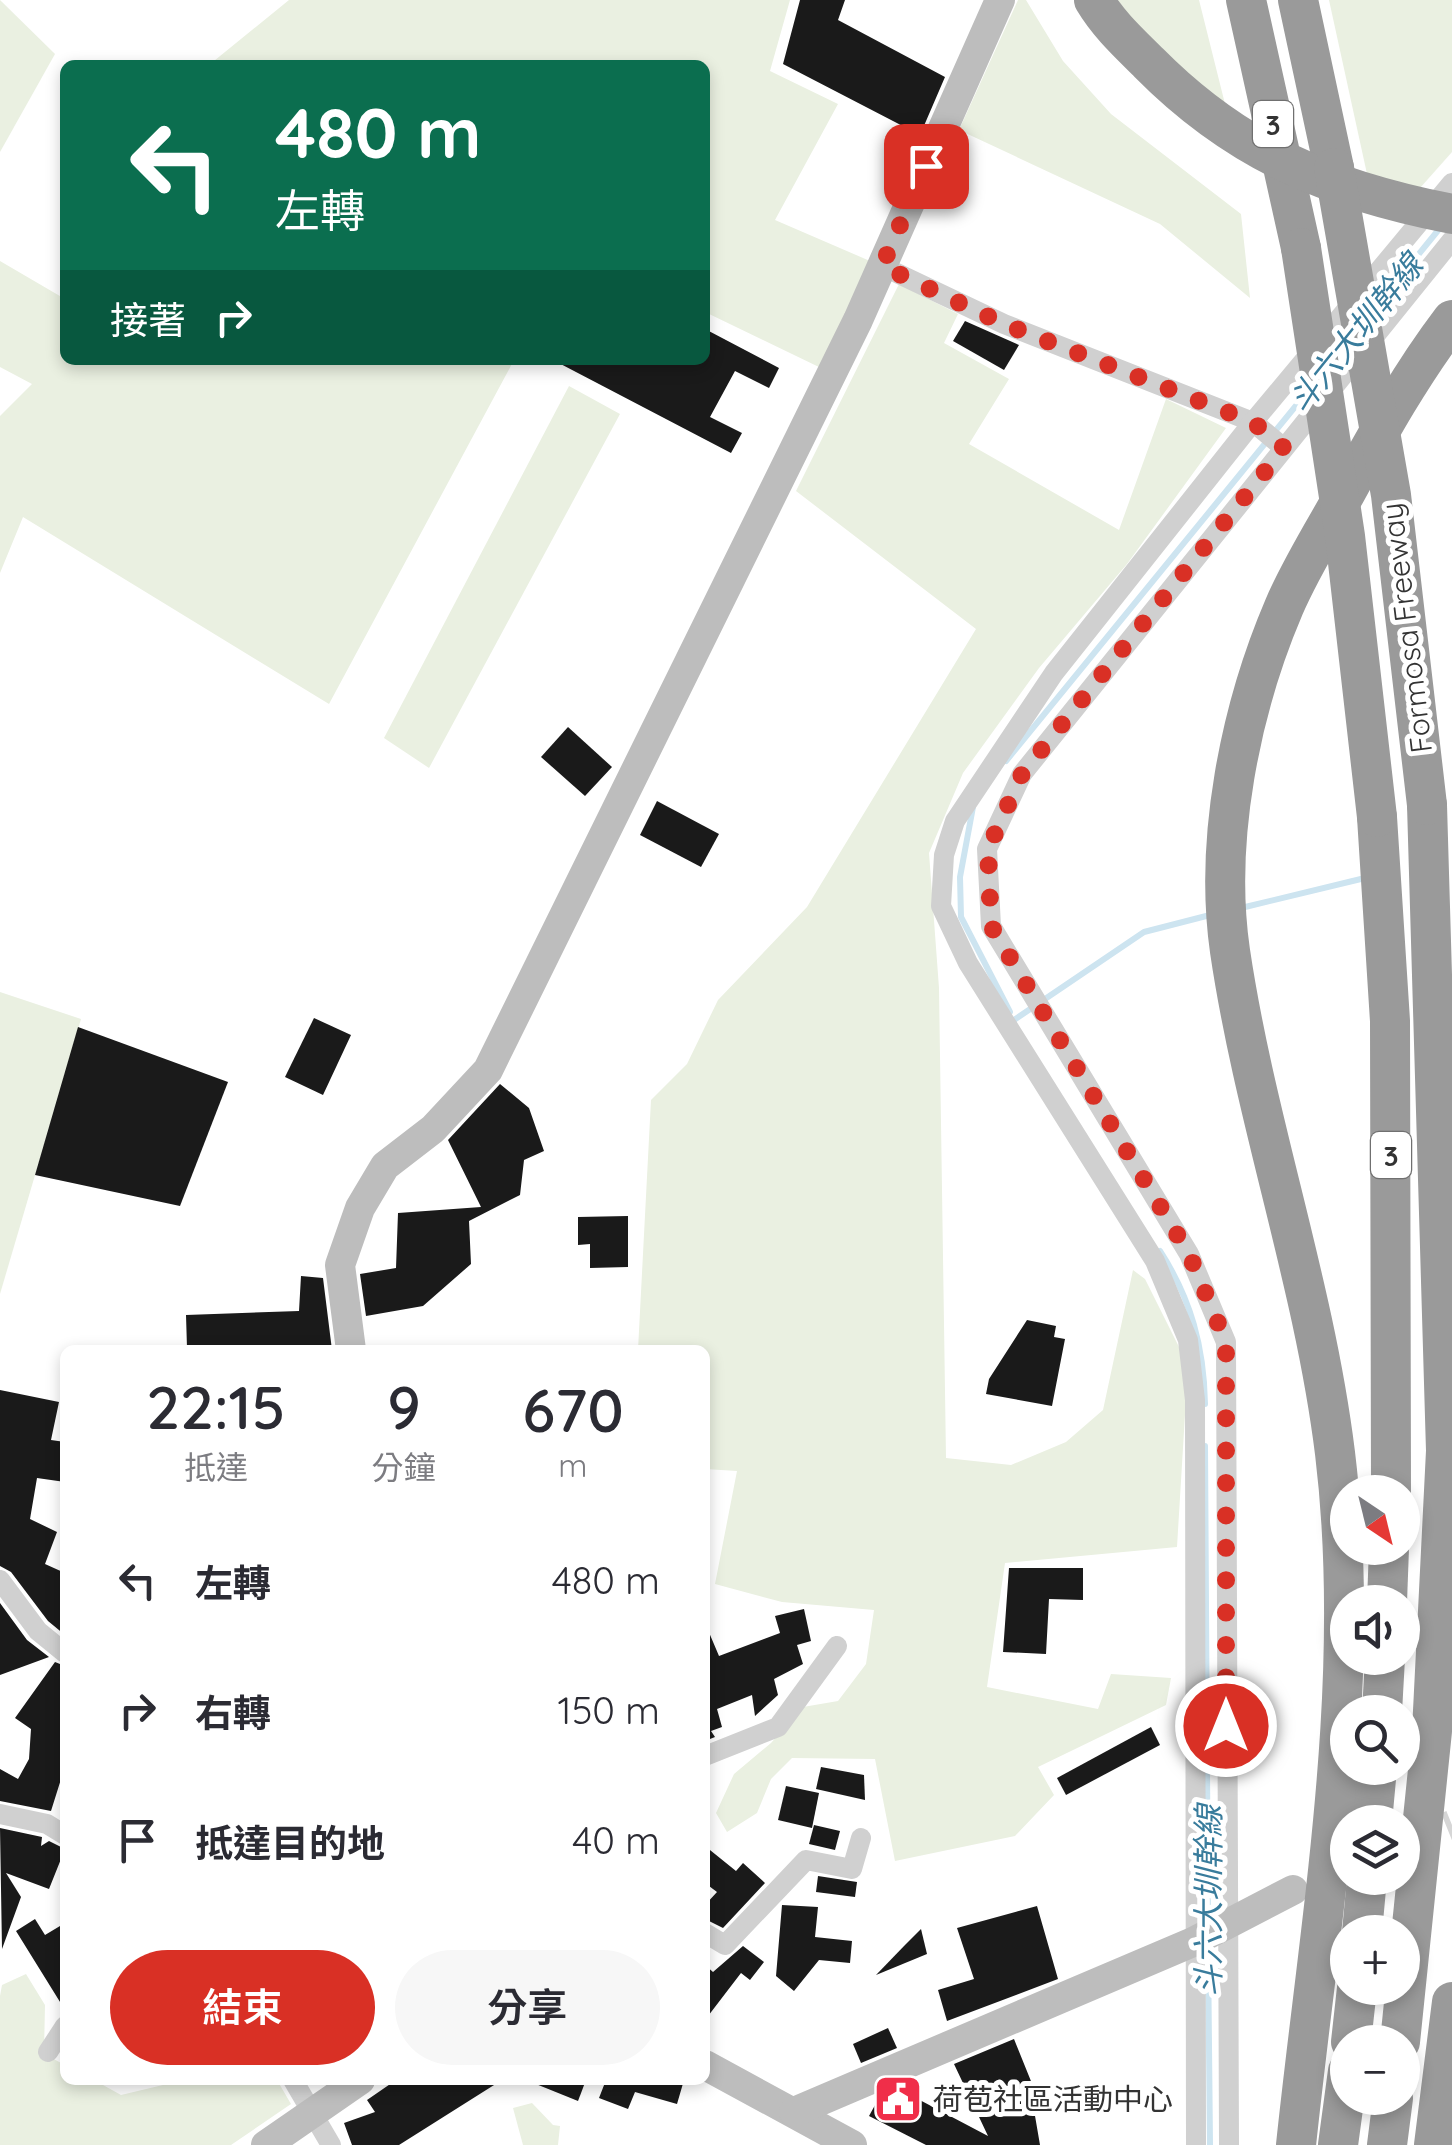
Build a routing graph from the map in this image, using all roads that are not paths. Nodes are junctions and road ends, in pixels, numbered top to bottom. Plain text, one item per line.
1 (1000, 0) edge
2 (1094, 0) edge
3 (1246, 0) edge
4 (1298, 0) edge
5 (1452, 182) edge
6 (1452, 214) edge
7 (1452, 240) edge
8 (882, 266) junction
9 (1452, 320) edge
10 (1253, 422) junction
11 (1284, 448) junction
12 (350, 1345) edge
13 (1390, 1475) edge
14 (0, 1580) edge
15 (837, 1646) dead end
16 (60, 1650) edge
17 (710, 1754) edge
18 (0, 1814) edge
19 (60, 1832) edge
20 (862, 1838) dead end
21 (1293, 1890) dead end
22 (1229, 1922) junction
23 (710, 1936) edge
24 (1193, 1942) junction
25 (1452, 2002) edge
26 (1402, 2025) edge
27 (60, 2034) edge
28 (48, 2052) dead end
29 (710, 2068) edge
30 (295, 2085) edge
31 (353, 2085) edge
32 (794, 2112) junction
33 (314, 2115) junction
34 (1342, 2115) edge
35 (1391, 2115) edge
36 (850, 2144) edge
37 (266, 2145) edge
38 (332, 2145) edge
39 (1196, 2145) edge
40 (1228, 2145) edge
41 (1296, 2145) edge
42 (1338, 2145) edge
43 (1387, 2145) edge
44 (1434, 2145) edge

1 - 8 street
2 - 6 highway, bridge
3 - 13 highway, Formosa Freeway / 3, bridge
4 - 26 highway, Formosa Freeway / 3, bridge
5 - 10 street
7 - 11 street
8 - 10 street
8 - 12 street
9 - 41 highway
10 - 11 street
10 - 24 street
11 - 22 street
14 - 16 street
15 - 17 street
18 - 19 street
20 - 23 street
21 - 22 street
22 - 24 street
22 - 40 street
24 - 32 street
24 - 39 street
25 - 44 highway
27 - 28 street
29 - 32 street
30 - 33 street
31 - 33 street
32 - 36 street
33 - 37 street
33 - 38 street
34 - 42 highway
35 - 43 highway

